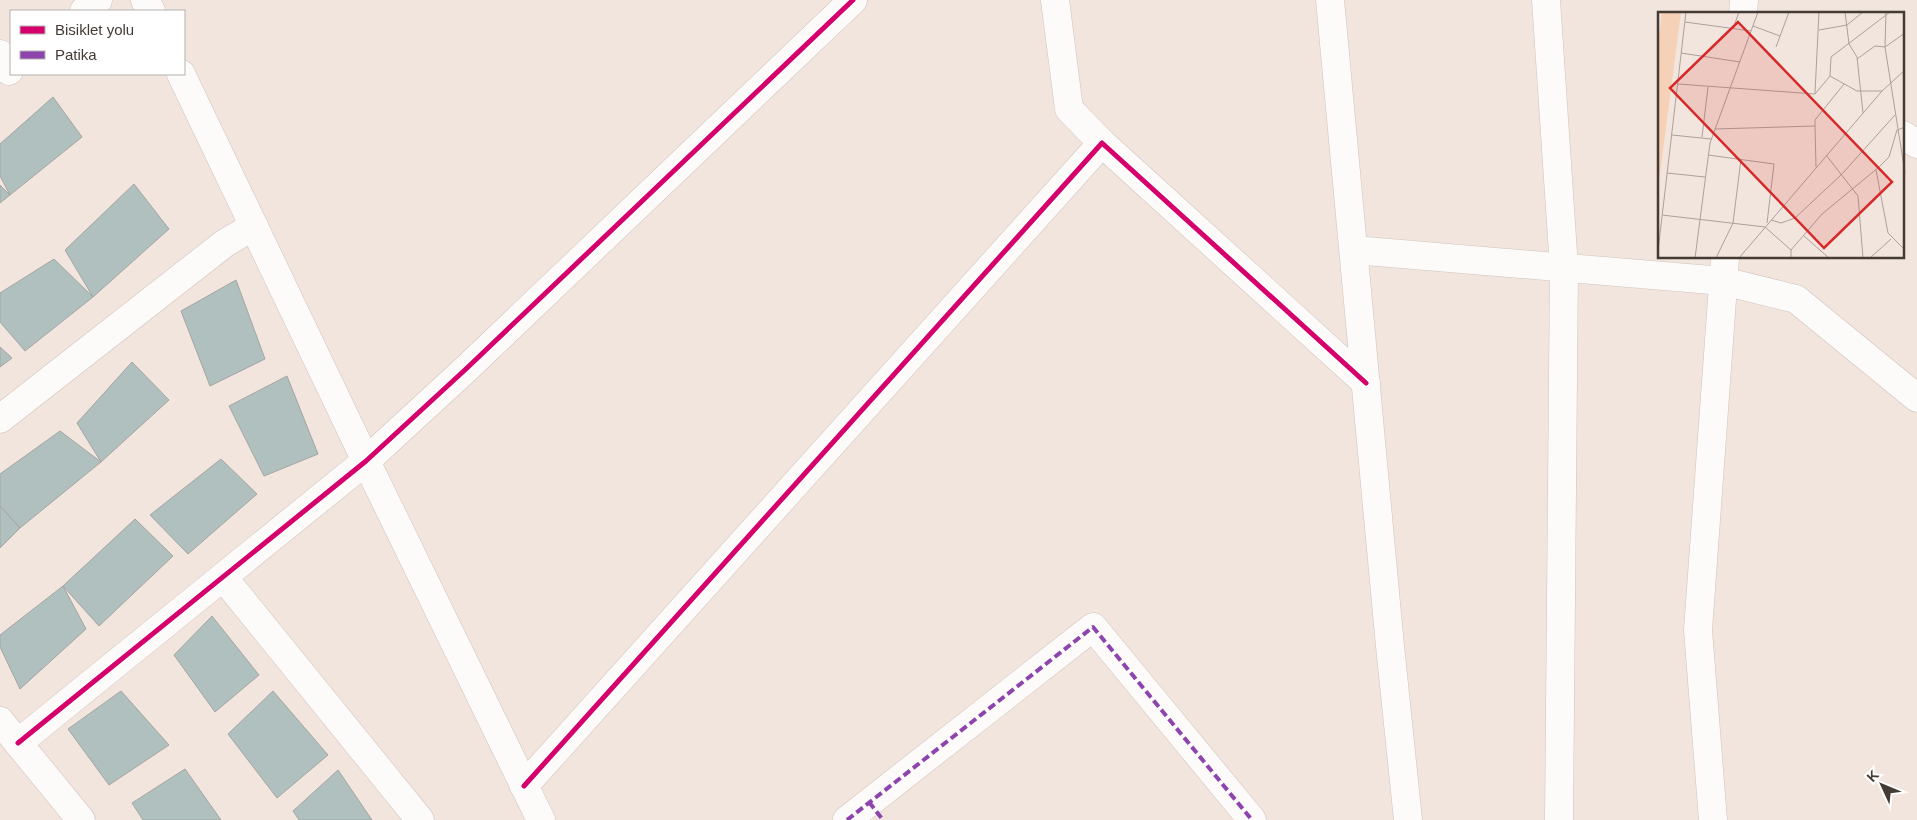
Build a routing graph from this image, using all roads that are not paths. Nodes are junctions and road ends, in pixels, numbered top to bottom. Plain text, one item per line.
1 (98, 0) edge
2 (853, 0) edge
3 (1055, 0) edge
4 (1330, 0) edge
5 (1546, 0) edge
6 (85, 10) edge
7 (181, 75) edge
8 (1904, 136) edge
9 (1102, 143) junction
10 (1917, 144) edge
11 (254, 226) junction
12 (1354, 250) junction
13 (1564, 268) junction
14 (1724, 269) edge
15 (1366, 383) junction
16 (1917, 398) edge
17 (0, 419) edge
18 (366, 461) junction
19 (223, 577) junction
20 (0, 720) edge
21 (18, 743) junction
22 (524, 786) junction
23 (876, 811) edge
24 (82, 820) edge
25 (420, 820) edge
26 (540, 820) edge
27 (847, 820) edge
28 (1252, 820) edge
29 (1408, 820) edge
30 (1559, 820) edge
31 (1713, 820) edge

1 - 6 street
2 - 18 street
3 - 9 street
4 - 12 street
5 - 13 street
7 - 11 street
8 - 10 street
9 - 15 street
9 - 22 street
11 - 17 street
11 - 18 street
12 - 13 street
12 - 15 street
13 - 14 street
13 - 30 street
14 - 16 street
14 - 31 street
15 - 29 street
18 - 19 street
18 - 22 street
19 - 21 street
19 - 25 street
20 - 21 street
21 - 24 street
22 - 26 street
23 - 27 street
23 - 28 street

